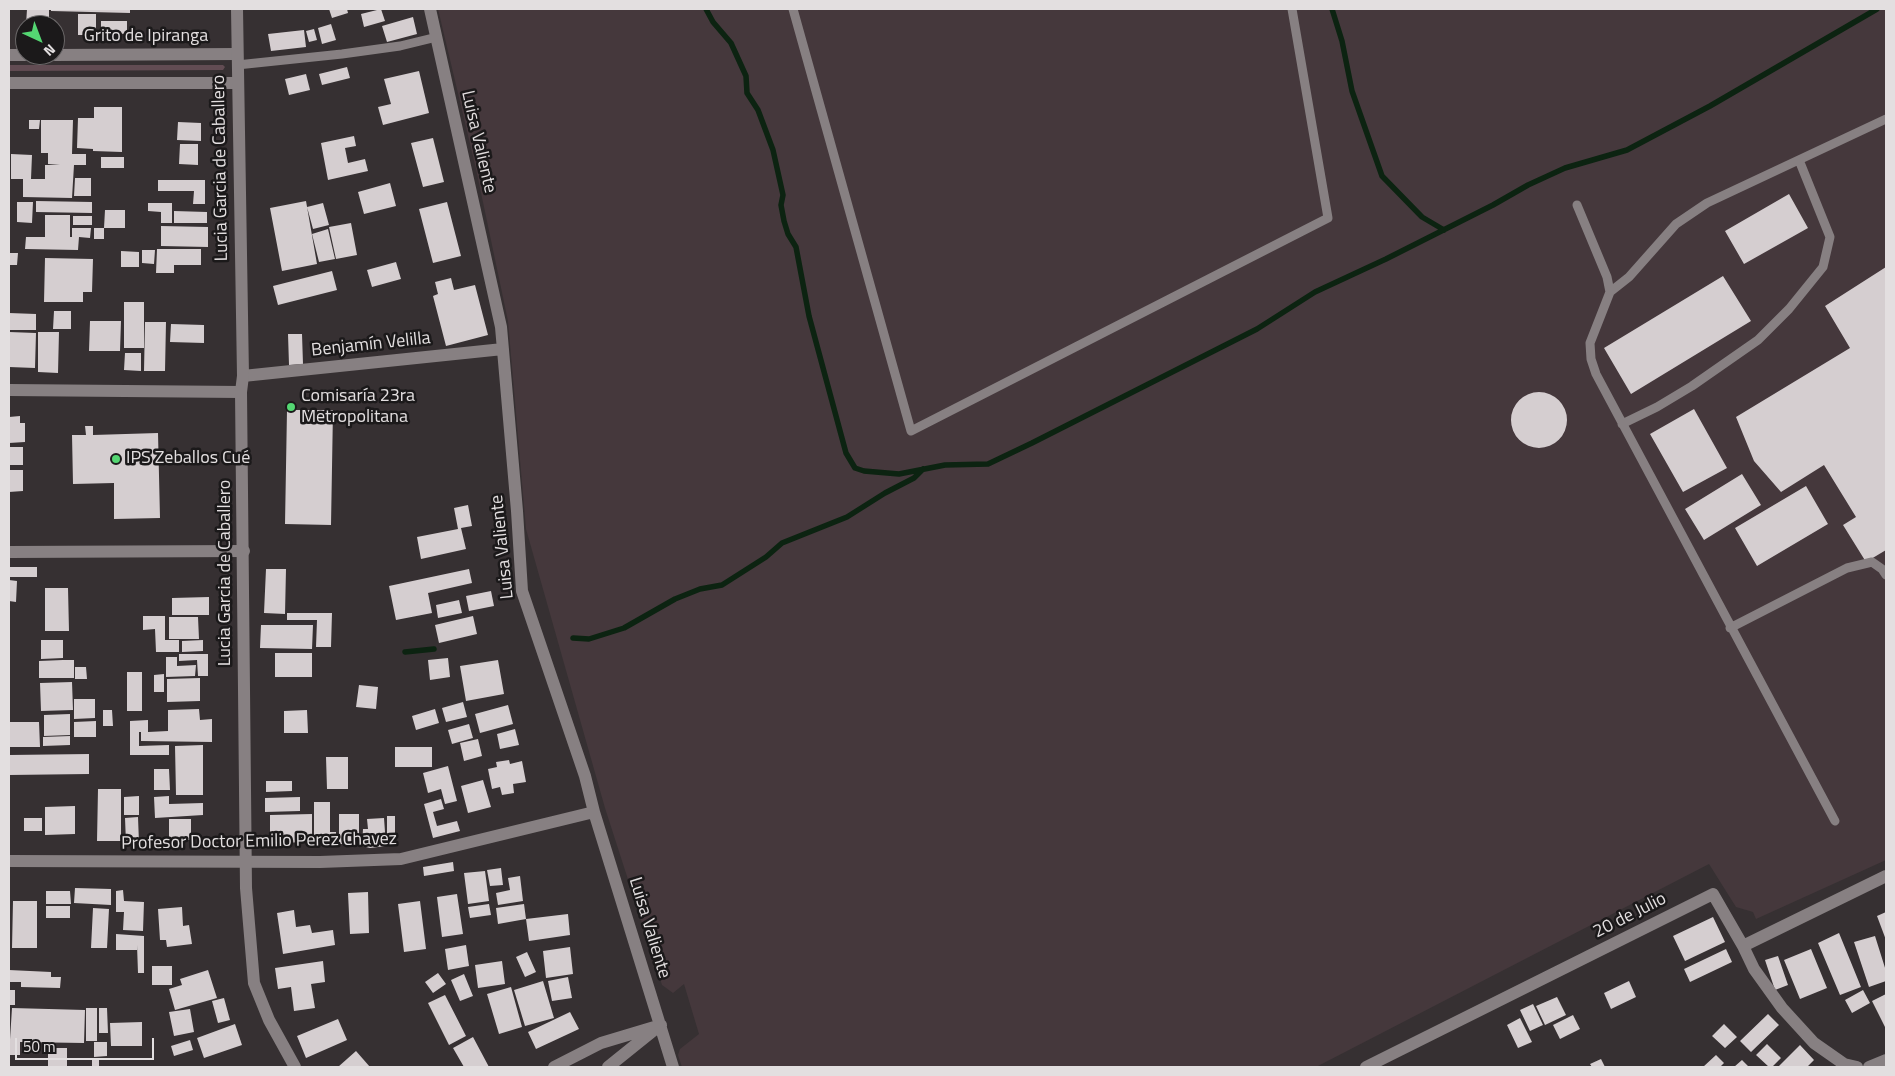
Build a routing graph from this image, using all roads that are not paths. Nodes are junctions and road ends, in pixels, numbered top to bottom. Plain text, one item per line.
1 (237, 9) edge
2 (430, 9) edge
3 (793, 9) edge
4 (1292, 9) edge
5 (437, 37) junction
6 (65, 55) edge
7 (237, 60) junction
8 (9, 83) edge
9 (237, 84) junction
10 (1886, 119) edge
11 (1799, 160) junction
12 (1577, 205) dead end
13 (1610, 292) junction
14 (503, 349) junction
15 (243, 376) junction
16 (9, 390) edge
17 (241, 392) junction
18 (1622, 424) junction
19 (9, 552) edge
20 (244, 552) junction
21 (1886, 575) edge
22 (1730, 628) junction
23 (594, 812) junction
24 (1834, 822) dead end
25 (9, 862) edge
26 (244, 862) junction
27 (1886, 876) edge
28 (1743, 946) junction
29 (661, 1025) junction
30 (1886, 1060) edge
31 (1373, 1066) edge
32 (295, 1067) edge
33 (554, 1067) edge
34 (608, 1067) edge
35 (673, 1067) edge
36 (1857, 1067) edge
37 (1869, 1067) edge

1 - 7 street, Lucia Garcia de Caballero
2 - 5 street, Luisa Valiente
3 - 4 lane
5 - 7 lane
5 - 14 street, Luisa Valiente
6 - 7 street, Grito de Ipiranga
7 - 9 street, Lucia Garcia de Caballero
8 - 9 street
9 - 15 street, Lucia Garcia de Caballero
10 - 11 lane
11 - 13 lane
11 - 18 lane
12 - 13 lane
13 - 18 lane
14 - 15 street, Benjamín Velilla
14 - 23 street, Luisa Valiente
15 - 17 street, Lucia Garcia de Caballero
16 - 17 street
17 - 20 street, Lucia Garcia de Caballero
18 - 22 lane
19 - 20 street
20 - 26 street, Lucia Garcia de Caballero
21 - 22 lane
22 - 24 lane
23 - 26 street, Profesor Doctor Emilio Perez Chavez
23 - 29 street, Luisa Valiente
25 - 26 street, Profesor Doctor Emilio Perez Chavez
26 - 32 street, Lucia Garcia de Caballero
27 - 28 street
28 - 31 street, 20 de Julio
28 - 36 street
29 - 33 street
29 - 34 street
29 - 35 street, Luisa Valiente
30 - 37 street

